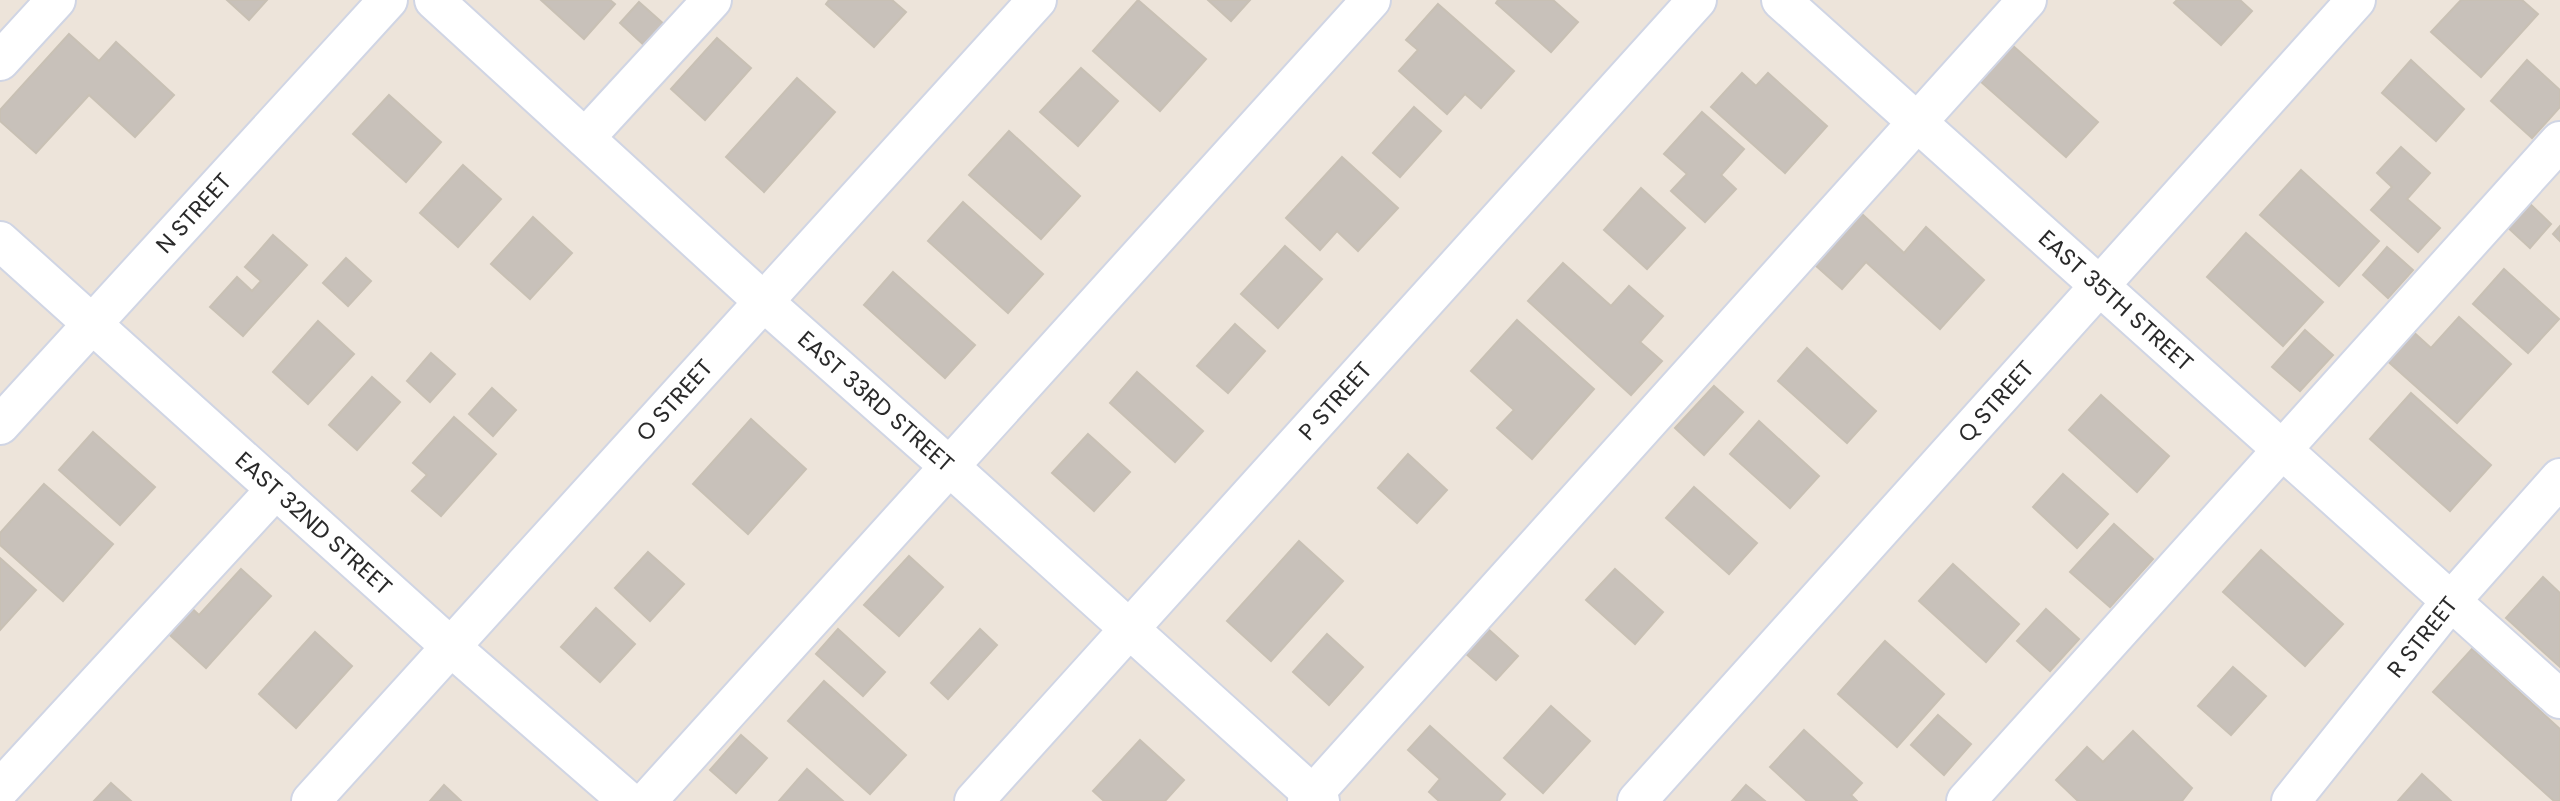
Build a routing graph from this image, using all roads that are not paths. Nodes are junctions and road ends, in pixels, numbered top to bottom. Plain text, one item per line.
1 (56, 0) edge
2 (388, 0) edge
3 (434, 0) edge
4 (712, 0) edge
5 (1037, 0) edge
6 (1371, 0) edge
7 (1698, 0) edge
8 (1781, 0) edge
9 (2027, 0) edge
10 (2356, 0) edge
11 (0, 61) edge
12 (1917, 122) junction
13 (585, 138) junction
14 (2560, 141) edge
15 (0, 241) edge
16 (2099, 286) junction
17 (765, 303) junction
18 (91, 325) junction
19 (0, 425) edge
20 (2282, 450) junction
21 (950, 467) junction
22 (2560, 478) edge
23 (276, 489) junction
24 (2451, 601) junction
25 (1130, 629) junction
26 (451, 647) junction
27 (2560, 699) edge
28 (0, 789) edge
29 (1313, 799) edge
30 (311, 801) edge
31 (628, 801) edge
32 (647, 801) edge
33 (974, 801) edge
34 (1637, 801) edge
35 (1966, 801) edge
36 (2291, 801) edge

1 - 11 street
2 - 18 street, N STREET
3 - 13 street, EAST 33RD STREET
4 - 13 street
5 - 17 street, O STREET
6 - 21 street
7 - 25 street, P STREET
8 - 12 street, EAST 35TH STREET
9 - 12 street
10 - 16 street, Q STREET
12 - 16 street, EAST 35TH STREET
12 - 29 street
13 - 17 street, EAST 33RD STREET
14 - 20 street
15 - 18 street, EAST 32ND STREET
16 - 20 street, EAST 35TH STREET
16 - 34 street, Q STREET
17 - 21 street, EAST 33RD STREET
17 - 26 street, O STREET
18 - 19 street, N STREET
18 - 23 street, EAST 32ND STREET
20 - 24 street, EAST 35TH STREET
20 - 35 street
21 - 25 street, EAST 33RD STREET
21 - 32 street
22 - 24 street, R STREET
23 - 26 street, EAST 32ND STREET
23 - 28 street
24 - 27 street, EAST 35TH STREET
24 - 36 street, R STREET
25 - 29 street, EAST 33RD STREET
25 - 33 street, P STREET
26 - 30 street, O STREET
26 - 31 street, EAST 32ND STREET

